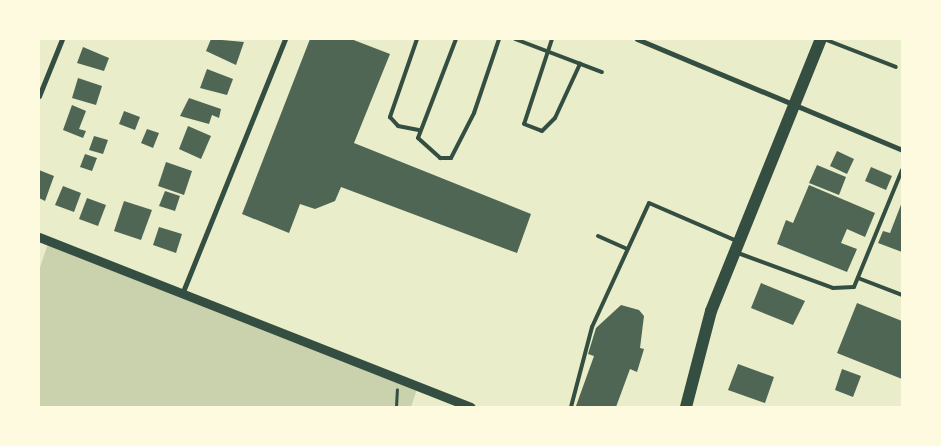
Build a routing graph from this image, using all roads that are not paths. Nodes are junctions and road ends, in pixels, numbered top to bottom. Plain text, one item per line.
1 (62, 39) edge
2 (285, 39) edge
3 (415, 39) edge
4 (456, 39) edge
5 (499, 39) edge
6 (515, 39) edge
7 (552, 39) edge
8 (637, 39) edge
9 (822, 39) edge
10 (548, 52) junction
11 (580, 64) junction
12 (896, 67) dead end
13 (602, 72) dead end
14 (39, 96) edge
15 (794, 104) junction
16 (420, 130) junction
17 (902, 150) edge
18 (902, 170) edge
19 (598, 236) dead end
20 (39, 237) edge
21 (736, 246) junction
22 (627, 249) junction
23 (858, 278) junction
24 (182, 294) junction
25 (902, 294) edge
26 (471, 407) edge
27 (571, 407) edge
28 (686, 407) edge

1 - 14 street
2 - 24 street
3 - 16 lane
4 - 16 lane
5 - 16 lane
6 - 10 lane
7 - 10 lane
8 - 15 street
9 - 12 lane
9 - 15 main road
10 - 11 lane
10 - 11 lane
11 - 13 lane
15 - 17 street
15 - 21 main road
18 - 23 lane
19 - 22 lane
20 - 24 street
21 - 22 lane
21 - 23 lane
21 - 28 main road
22 - 27 lane
23 - 25 lane
24 - 26 street

